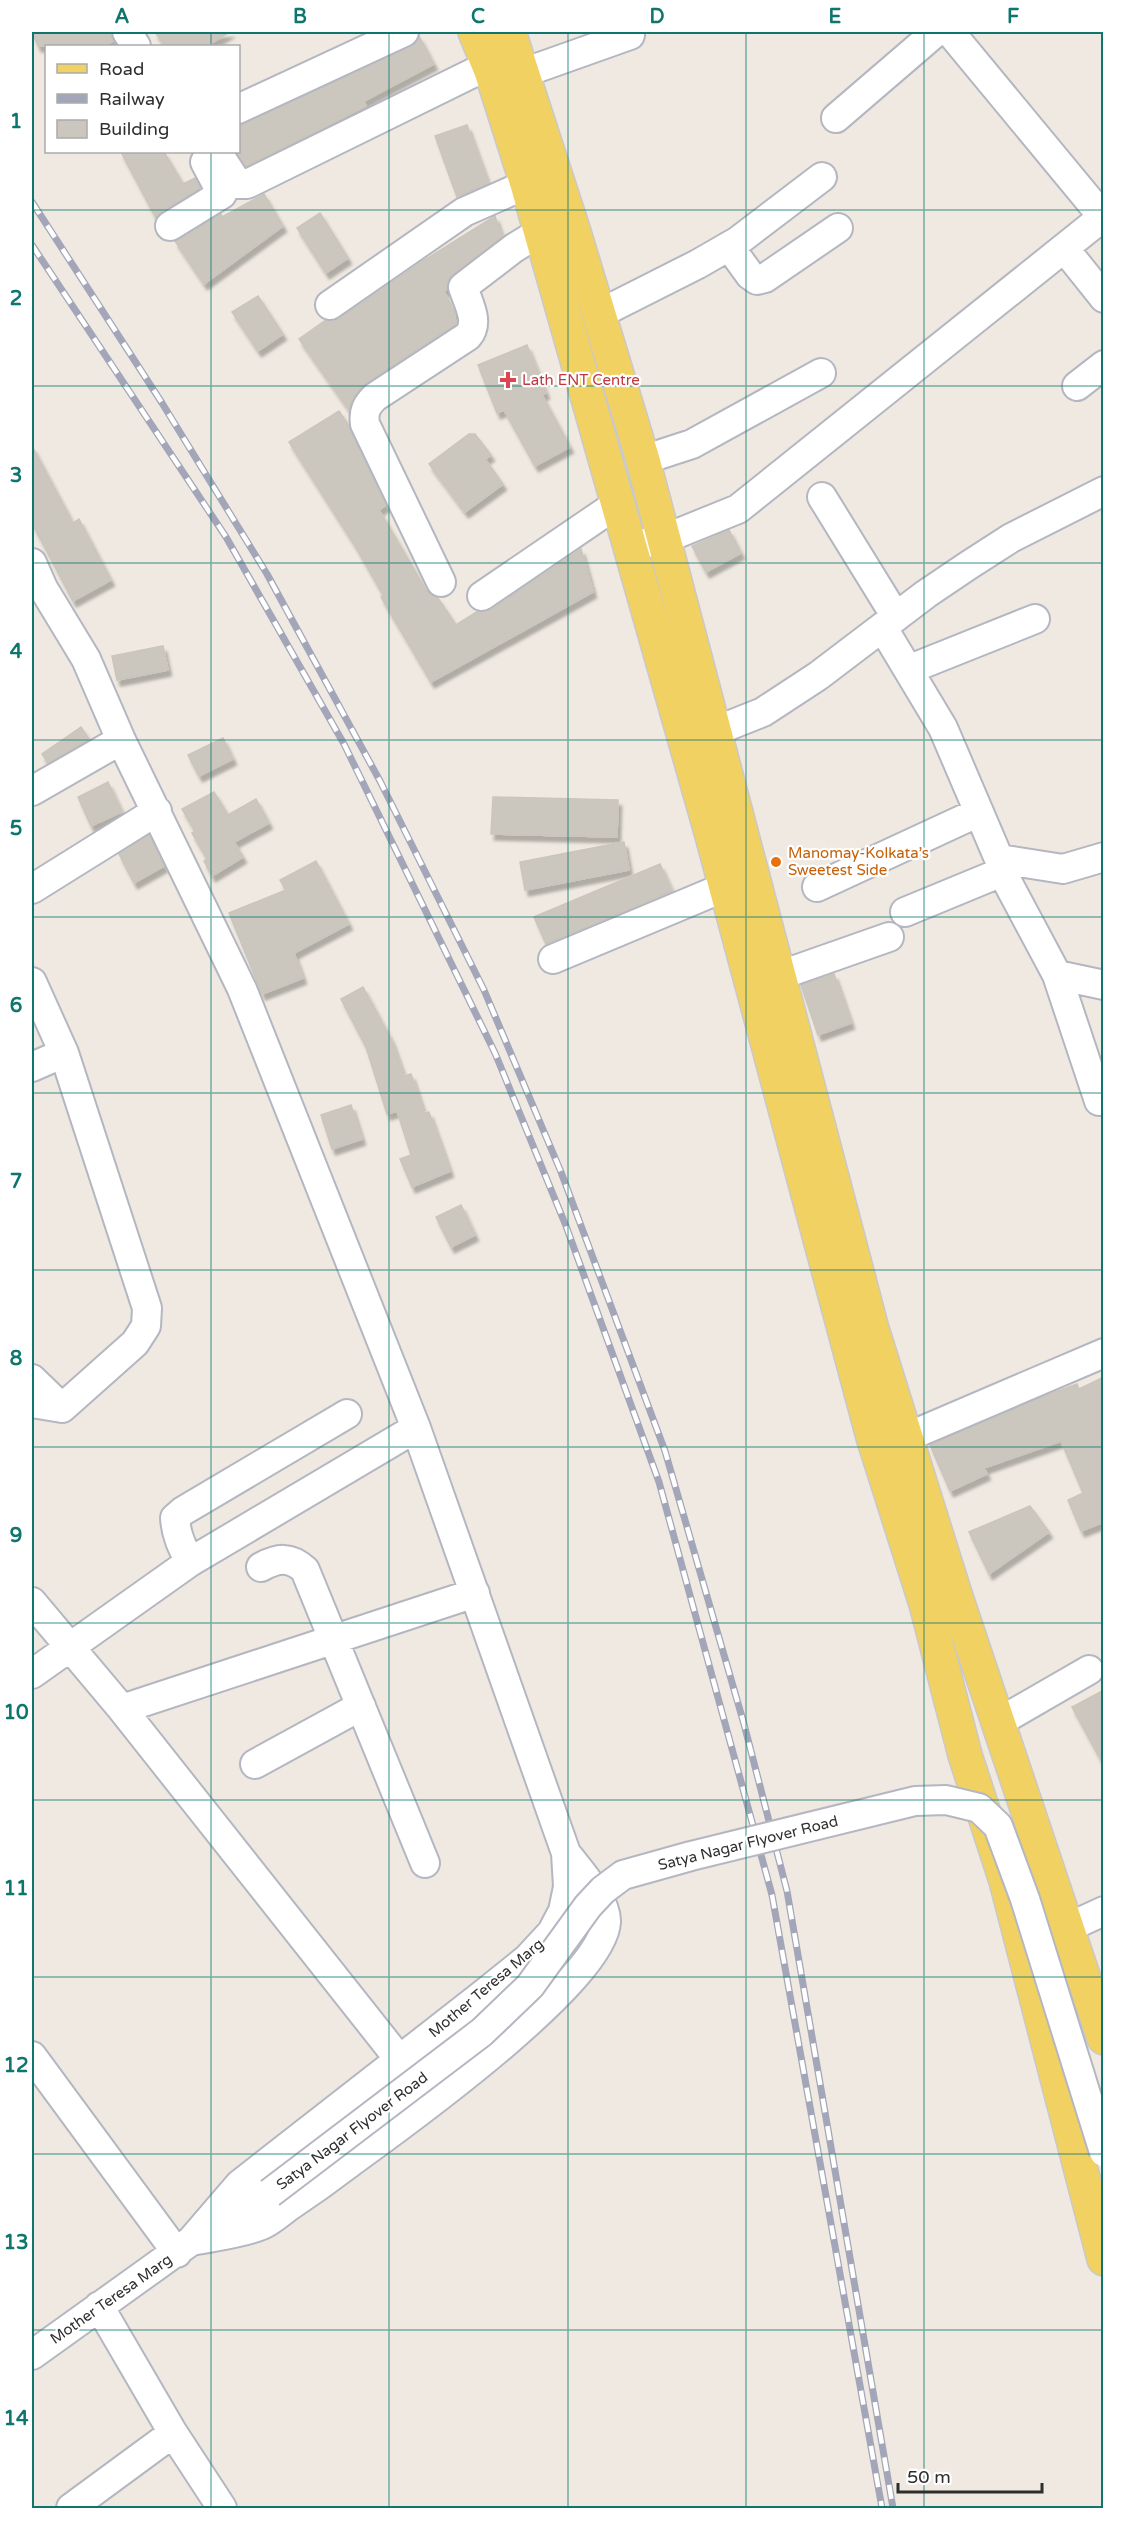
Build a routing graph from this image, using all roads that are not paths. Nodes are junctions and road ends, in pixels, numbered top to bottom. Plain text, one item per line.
1 (127, 32) edge
2 (404, 32) edge
3 (476, 32) edge
4 (509, 32) edge
5 (936, 32) edge
6 (950, 32) edge
7 (630, 35) dead end
8 (135, 45) edge
9 (489, 65) junction
10 (523, 73) junction
11 (240, 108) edge
12 (836, 118) dead end
13 (200, 153) edge
14 (218, 153) edge
15 (822, 177) dead end
16 (527, 184) junction
17 (1103, 216) edge
18 (171, 226) dead end
19 (838, 228) dead end
20 (540, 232) junction
21 (729, 246) junction
22 (1064, 248) junction
23 (1104, 298) edge
24 (330, 304) dead end
25 (599, 314) junction
26 (1104, 365) edge
27 (820, 373) dead end
28 (1077, 386) dead end
29 (643, 460) junction
30 (822, 497) dead end
31 (1100, 499) edge
32 (618, 504) junction
33 (664, 539) junction
34 (630, 547) junction
35 (35, 581) edge
36 (441, 582) dead end
37 (483, 596) dead end
38 (1035, 620) dead end
39 (889, 622) junction
40 (910, 669) junction
41 (713, 732) junction
42 (121, 740) junction
43 (32, 791) edge
44 (157, 811) junction
45 (979, 812) junction
46 (1104, 857) edge
47 (1001, 866) junction
48 (725, 887) junction
49 (817, 887) dead end
50 (32, 889) edge
51 (905, 912) dead end
52 (889, 937) dead end
53 (553, 959) dead end
54 (1057, 975) junction
55 (778, 976) junction
56 (32, 982) edge
57 (1104, 985) edge
58 (64, 1053) junction
59 (32, 1067) edge
60 (1104, 1100) edge
61 (1104, 1353) edge
62 (32, 1379) edge
63 (32, 1403) edge
64 (62, 1408) junction
65 (347, 1414) dead end
66 (416, 1428) junction
67 (905, 1438) junction
68 (190, 1562) junction
69 (261, 1567) dead end
70 (475, 1593) junction
71 (940, 1599) junction
72 (32, 1602) edge
73 (334, 1640) junction
74 (70, 1647) junction
75 (1089, 1670) dead end
76 (32, 1674) edge
77 (361, 1706) junction
78 (122, 1709) junction
79 (999, 1722) junction
80 (255, 1764) dead end
81 (566, 1853) junction
82 (425, 1863) dead end
83 (1104, 1911) edge
84 (1067, 1928) junction
85 (1091, 1999) junction
86 (1040, 2016) junction
87 (1104, 2038) edge
88 (32, 2056) edge
89 (399, 2059) junction
90 (1104, 2152) edge
91 (270, 2193) joint
92 (184, 2247) junction
93 (1104, 2259) edge
94 (99, 2306) junction
95 (34, 2349) edge
96 (173, 2433) junction
97 (71, 2508) edge
98 (222, 2508) edge

1 - 8 street
2 - 11 street
3 - 9 main road
4 - 10 main road
5 - 12 street
6 - 17 street
7 - 10 street
9 - 14 street
9 - 16 main road
10 - 25 main road
13 - 18 street
15 - 21 street
16 - 20 main road
16 - 24 street
17 - 22 street
19 - 21 street
20 - 32 main road
20 - 36 street
21 - 25 street
22 - 23 street
22 - 33 street
25 - 29 main road
26 - 28 street
27 - 29 street
29 - 33 main road
30 - 39 street
31 - 39 street
32 - 34 main road
32 - 37 street
33 - 34 street
33 - 41 main road
34 - 48 main road
35 - 42 street
38 - 40 street
39 - 40 street
39 - 41 street
40 - 45 street
41 - 55 main road
42 - 43 street
42 - 44 street
44 - 50 street
44 - 66 street
45 - 47 street
45 - 49 street
46 - 47 street
47 - 51 street
47 - 54 street
48 - 53 street
48 - 71 main road
52 - 55 street
54 - 57 street
54 - 60 street
55 - 67 main road
56 - 58 street
58 - 59 street
58 - 64 street
61 - 67 street
62 - 64 street
63 - 64 street
65 - 68 street
66 - 68 street
66 - 70 street
67 - 71 main road
68 - 74 street
69 - 73 street
70 - 73 street
70 - 81 street
71 - 79 main road
71 - 86 main road
72 - 74 street
73 - 77 street
73 - 78 street
74 - 76 street
74 - 78 street
75 - 79 street
77 - 80 street
77 - 82 street
78 - 89 street
79 - 84 main road
81 - 89 street, Mother Teresa Marg
81 - 92 street, Mother Teresa Marg
83 - 84 street
84 - 85 main road
85 - 86 main road
85 - 87 main road
86 - 93 main road
88 - 92 street
89 - 92 street, Mother Teresa Marg
90 - 91 street, Satya Nagar Flyover Road, bridge
91 - 92 street, Mother Teresa Marg
92 - 94 street, Mother Teresa Marg
94 - 95 street, Mother Teresa Marg
94 - 96 street
96 - 97 street
96 - 98 street

